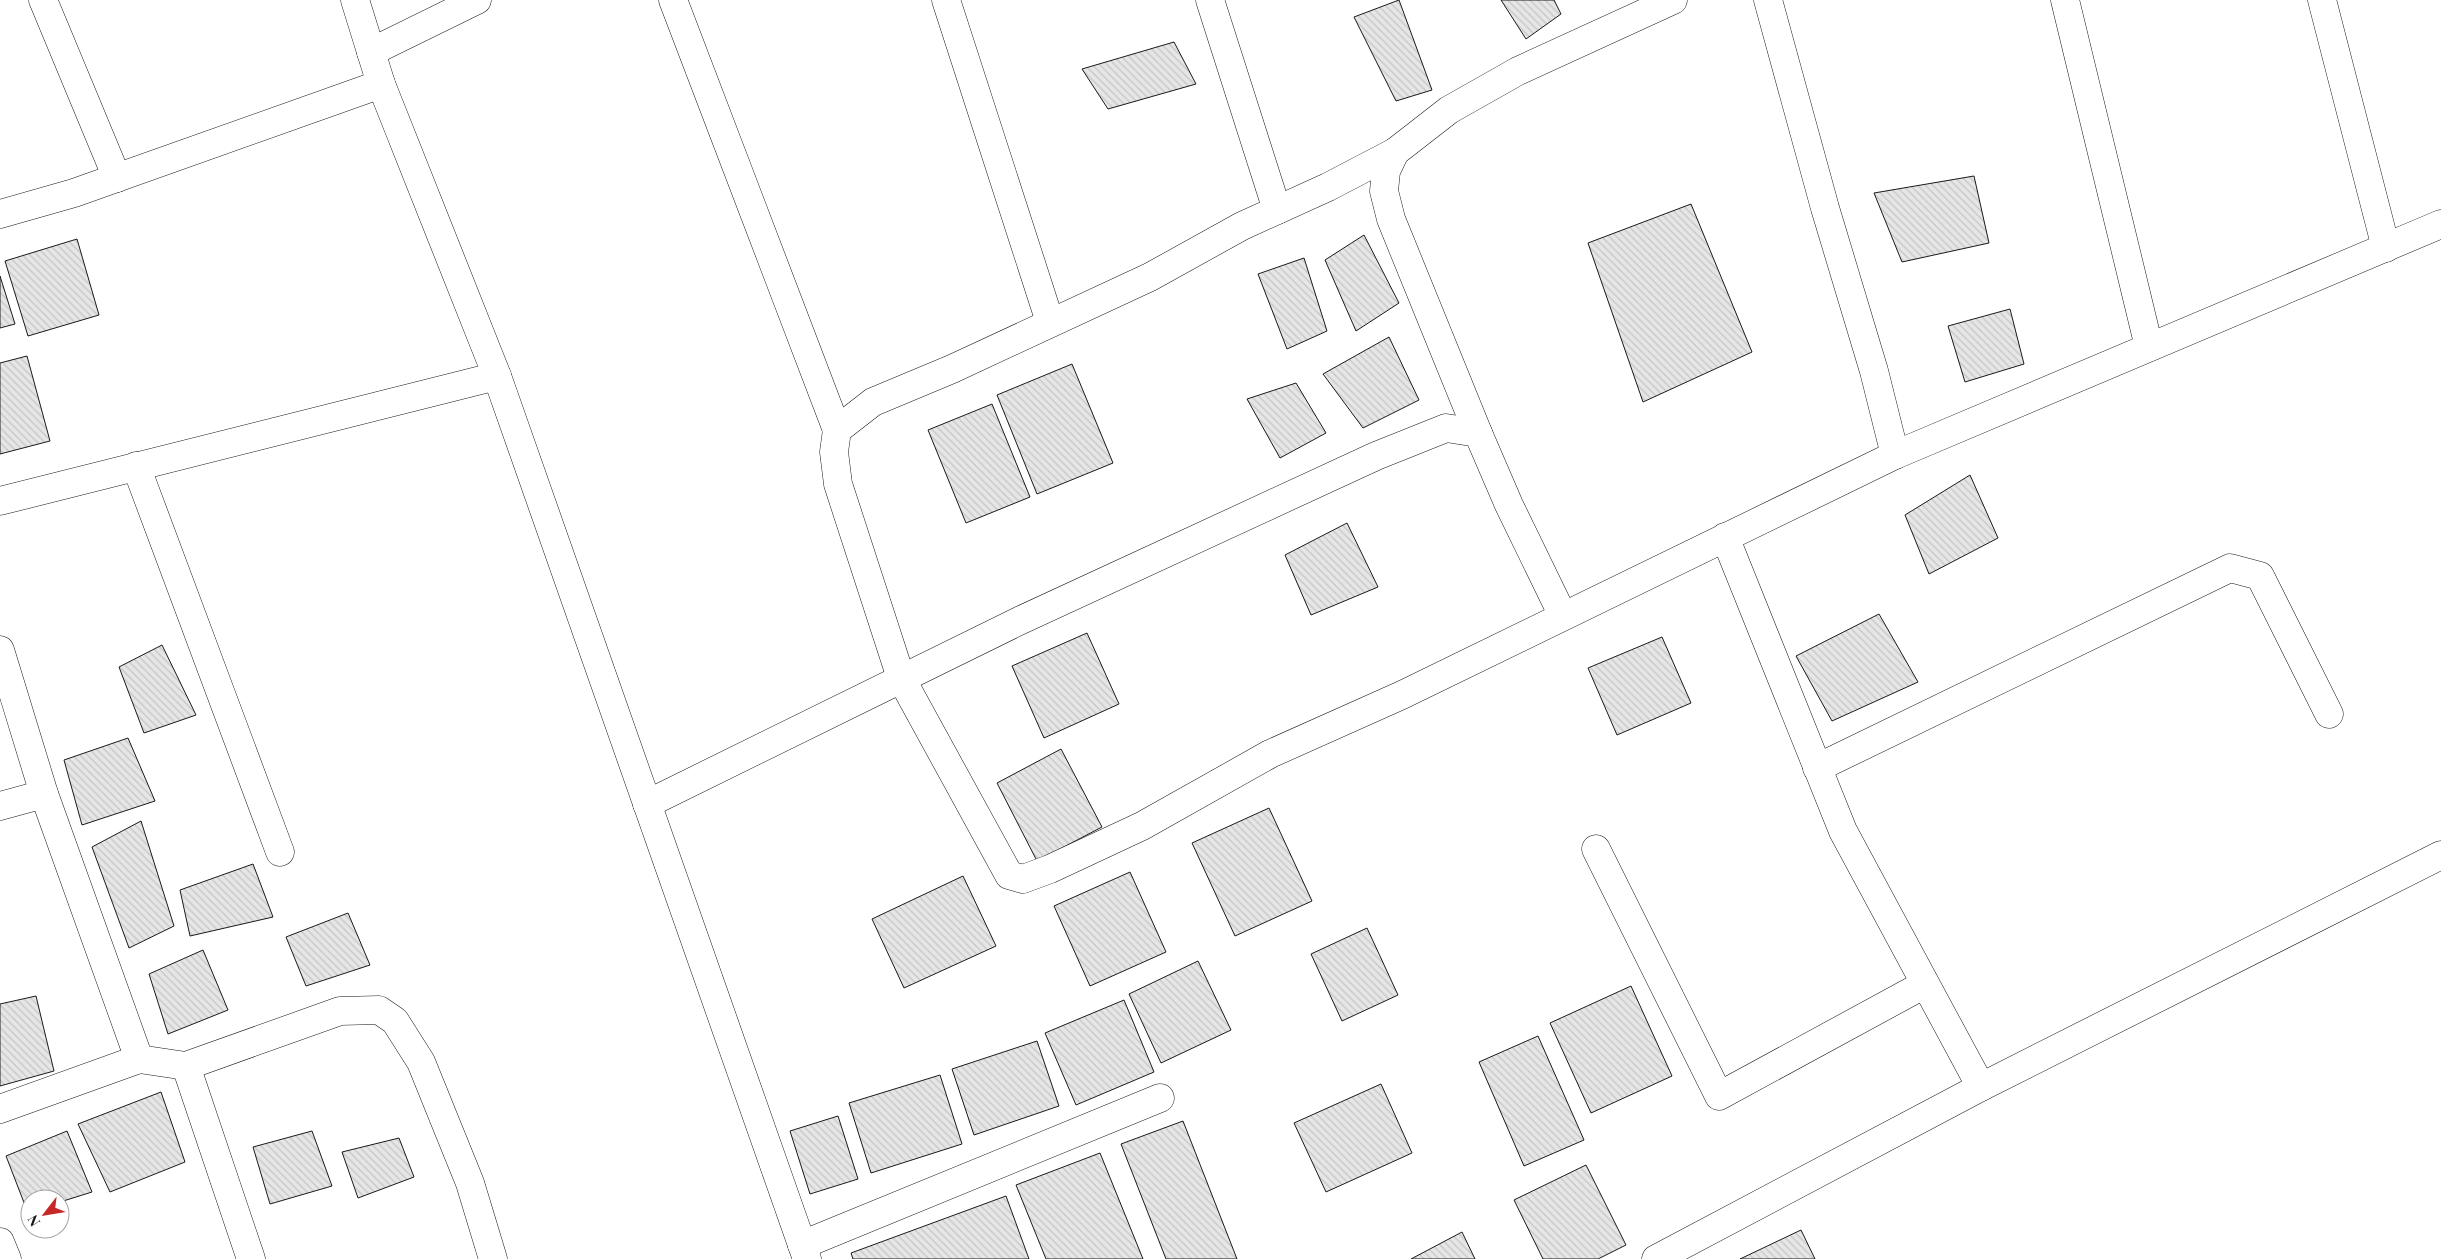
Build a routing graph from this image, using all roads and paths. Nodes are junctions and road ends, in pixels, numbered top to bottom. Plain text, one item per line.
1 (43, 0) edge
2 (355, 0) edge
3 (477, 0) edge
4 (673, 0) edge
5 (946, 0) edge
6 (1210, 0) edge
7 (1673, 0) edge
8 (1768, 0) edge
9 (2065, 0) edge
10 (2322, 0) edge
11 (372, 52) junction
12 (381, 84) junction
13 (1395, 152) junction
14 (116, 178) junction
15 (1277, 210) junction
16 (0, 214) edge
17 (2441, 224) edge
18 (2386, 248) junction
19 (1050, 322) junction
20 (2149, 347) junction
21 (496, 376) junction
22 (837, 430) junction
23 (1478, 433) junction
24 (1895, 455) junction
25 (136, 466) junction
26 (0, 501) edge
27 (1725, 537) junction
28 (1563, 616) junction
29 (0, 650) edge
30 (901, 678) junction
31 (2329, 714) dead end
32 (1817, 768) junction
33 (44, 794) junction
34 (647, 804) junction
35 (0, 806) edge
36 (1596, 849) dead end
37 (280, 852) dead end
38 (2441, 855) edge
39 (1925, 984) junction
40 (139, 1059) junction
41 (186, 1066) junction
42 (1981, 1087) junction
43 (1160, 1098) dead end
44 (0, 1109) edge
45 (0, 1242) edge
46 (805, 1252) edge
47 (7, 1259) edge
48 (251, 1259) edge
49 (493, 1259) edge
50 (1656, 1259) edge

1 - 14 street
2 - 11 street
3 - 11 street
4 - 22 street
5 - 19 street
6 - 15 street
7 - 13 street
8 - 24 street
9 - 20 street
10 - 18 street
11 - 12 street
12 - 14 street
12 - 21 street
13 - 15 street
13 - 23 street
14 - 16 street
15 - 19 street
17 - 18 street
18 - 20 street
19 - 22 street
20 - 24 street
21 - 25 street
21 - 34 street
22 - 30 street
23 - 28 street
23 - 30 street
24 - 27 street
25 - 26 street
25 - 37 street
27 - 28 street
27 - 32 street
28 - 30 street
29 - 33 street
30 - 34 street
31 - 32 street
32 - 39 street
33 - 35 street
33 - 40 street
34 - 46 street
36 - 39 street
38 - 42 street
39 - 42 street
40 - 41 street
40 - 44 street
41 - 48 street
41 - 49 street
42 - 50 street
43 - 46 street
45 - 47 street

